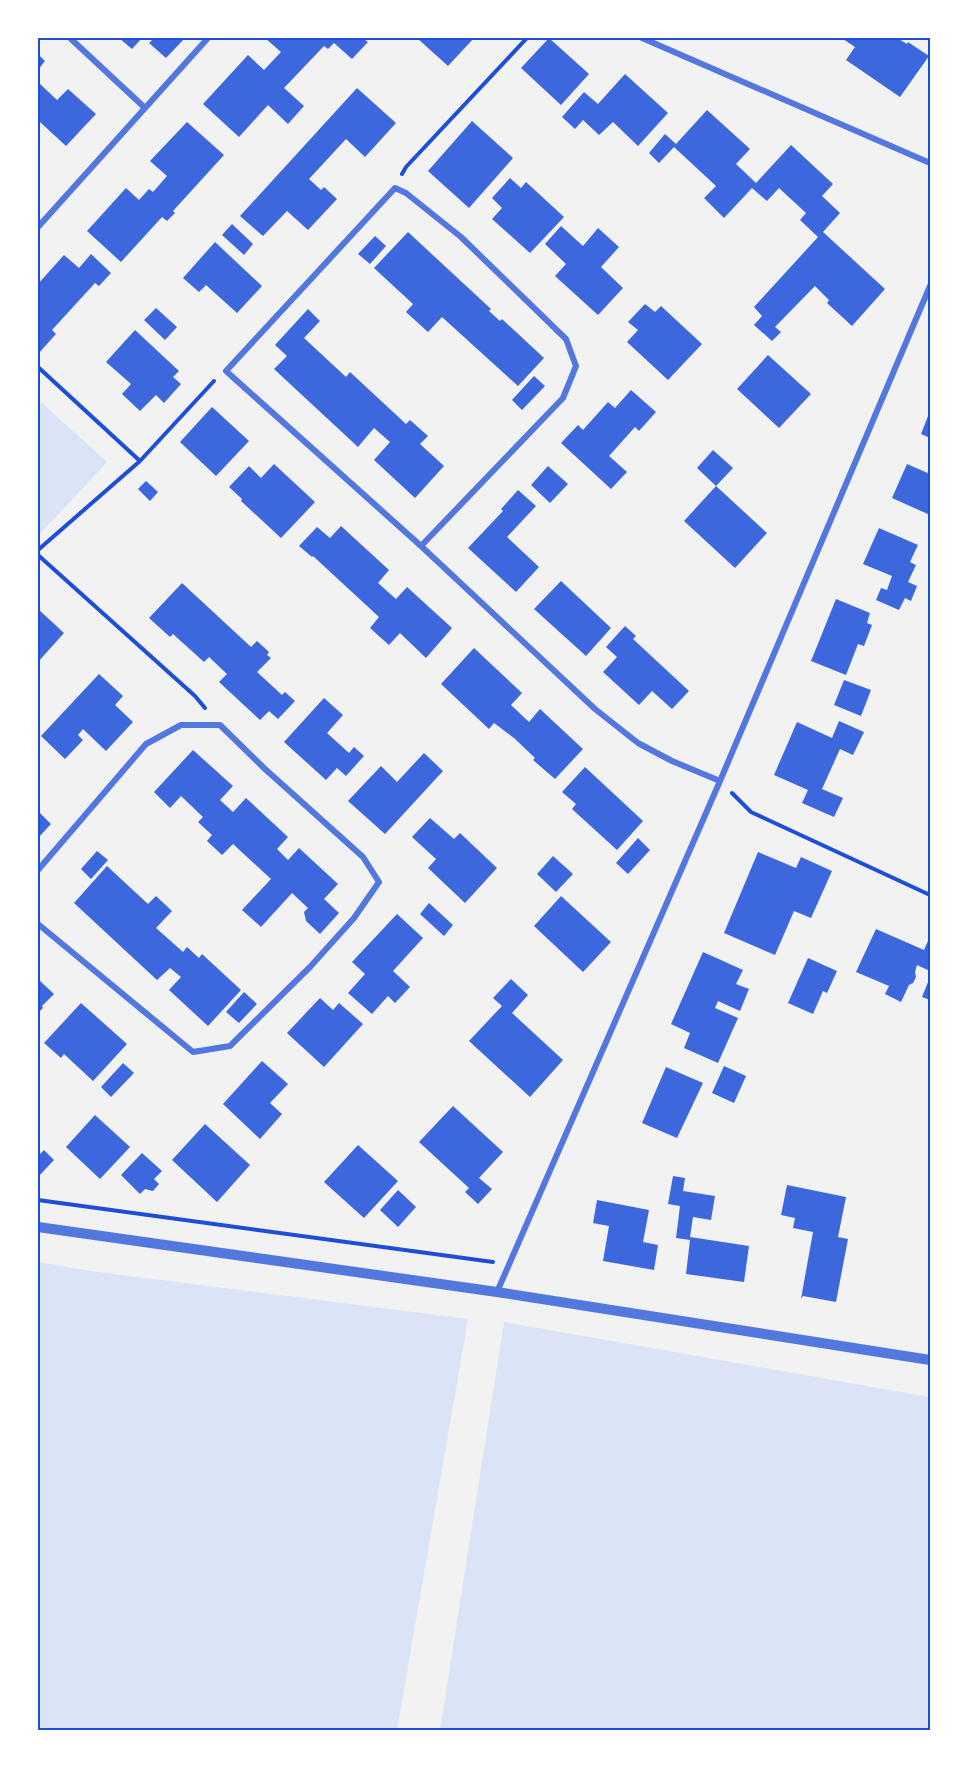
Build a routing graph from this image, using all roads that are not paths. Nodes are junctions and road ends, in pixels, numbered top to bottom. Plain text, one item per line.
1 (70, 38) edge
2 (208, 38) edge
3 (642, 38) edge
4 (653, 40) edge
5 (144, 107) junction
6 (930, 163) edge
7 (38, 227) edge
8 (930, 286) edge
9 (421, 546) junction
10 (720, 781) junction
11 (38, 870) edge
12 (38, 924) edge
13 (38, 1227) edge
14 (496, 1292) junction
15 (930, 1360) edge

1 - 5 street
2 - 5 street
3 - 4 street
4 - 6 street
5 - 7 street
8 - 10 street
9 - 9 street
9 - 10 street
10 - 14 street
11 - 12 street
13 - 14 street
14 - 15 street

